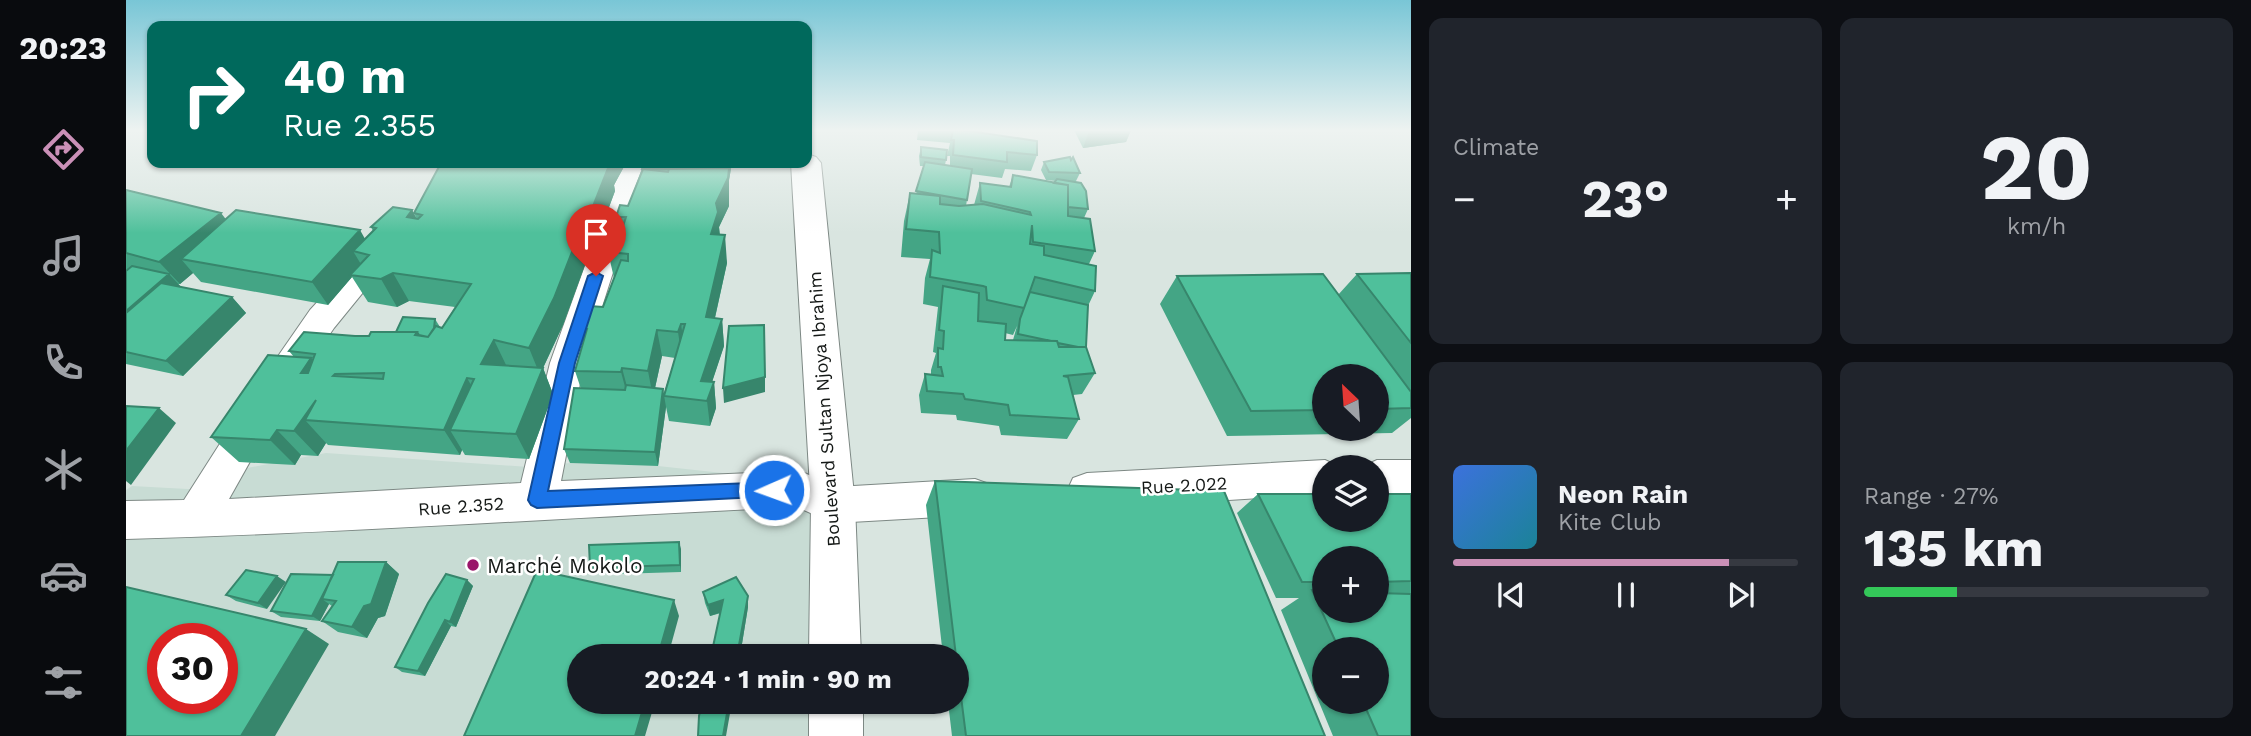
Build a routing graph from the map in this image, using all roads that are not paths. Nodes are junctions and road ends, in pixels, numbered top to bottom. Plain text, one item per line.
1 (633, 168) edge
2 (806, 168) edge
3 (407, 222) edge
4 (1389, 477) edge
5 (1411, 477) edge
6 (1312, 478) edge
7 (1051, 493) edge
8 (1010, 495) edge
9 (537, 500) junction
10 (834, 505) junction
11 (195, 518) junction
12 (126, 520) edge
13 (835, 644) edge
14 (836, 714) edge
15 (836, 736) edge

1 - 9 street
2 - 10 street, Boulevard Sultan Njoya Ibrahim
3 - 11 street
4 - 5 street
6 - 7 street, Rue 2.022
8 - 10 street
9 - 10 street, Rue 2.352
9 - 11 street, Rue 2.352
10 - 13 street, Boulevard Sultan Njoya Ibrahim
11 - 12 street, Rue 2.352
14 - 15 street

